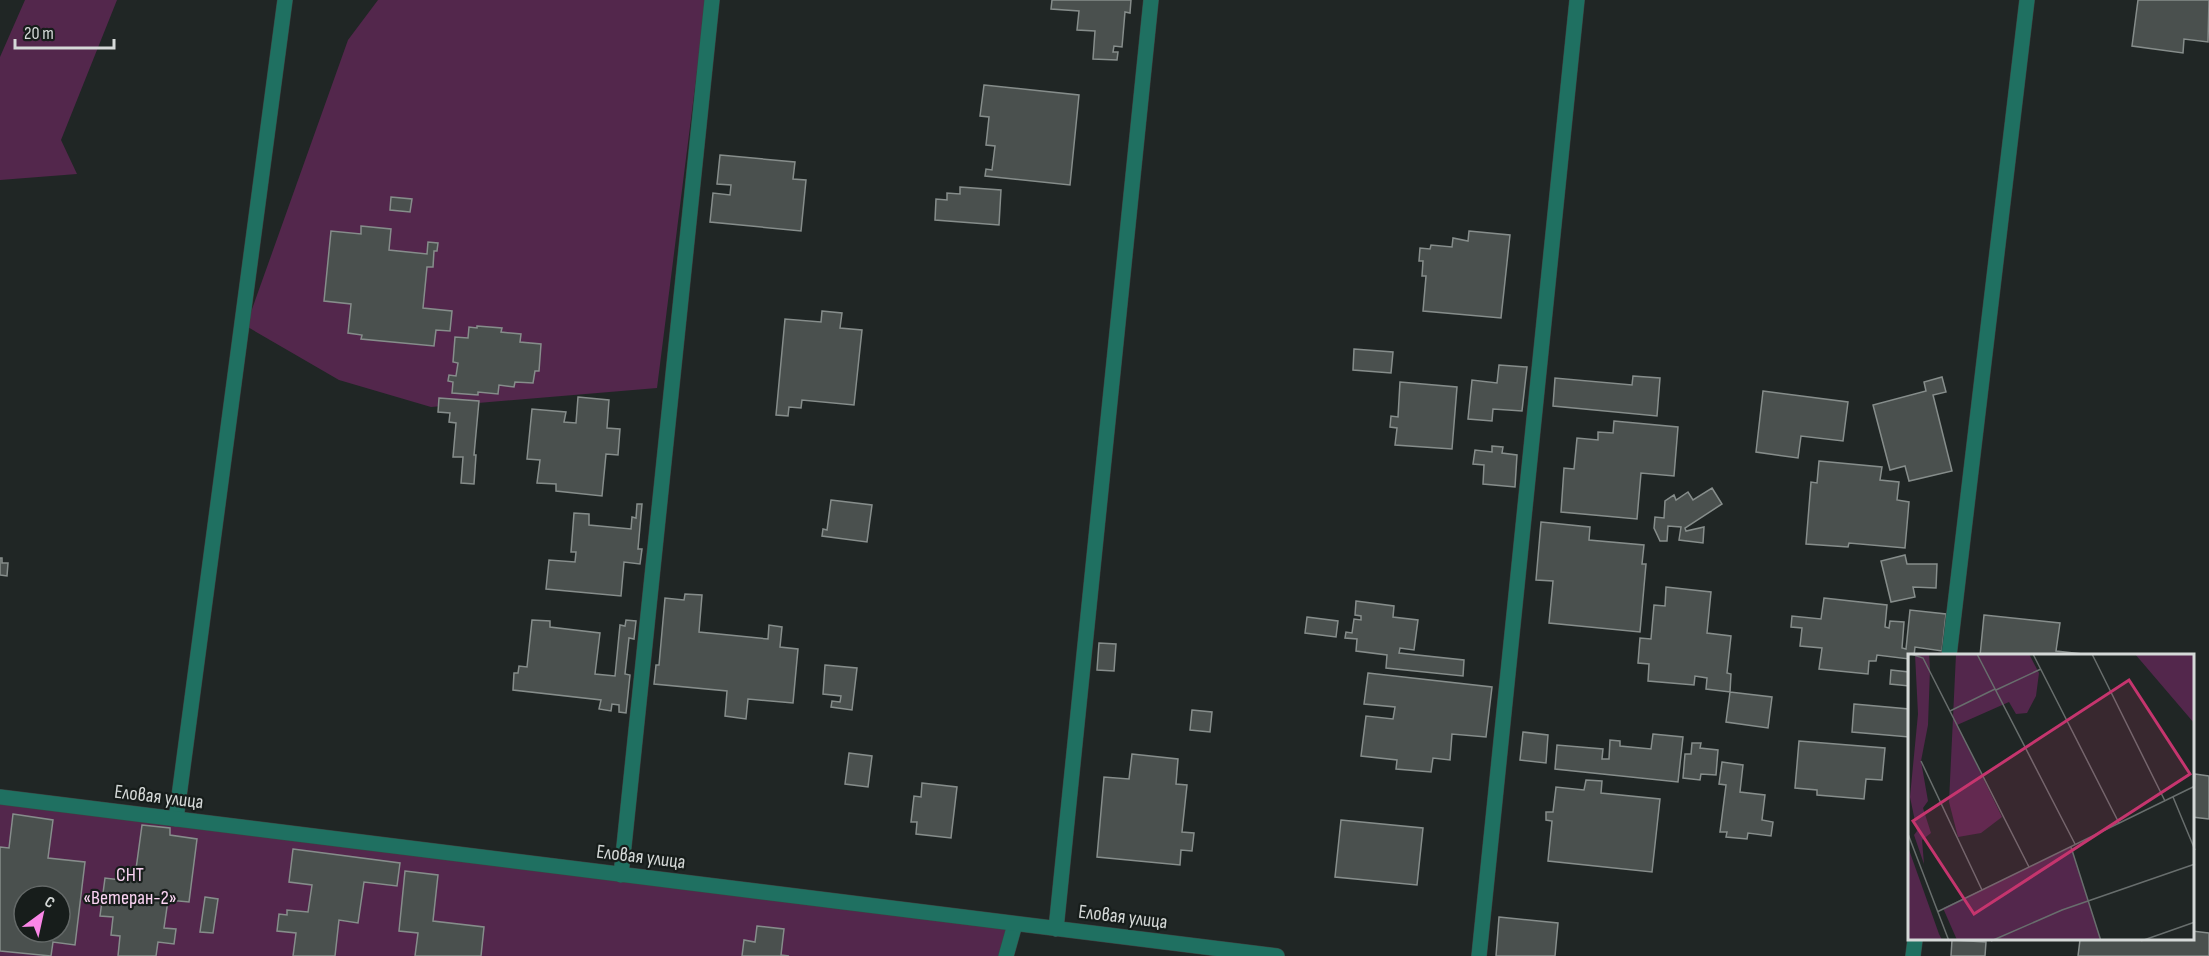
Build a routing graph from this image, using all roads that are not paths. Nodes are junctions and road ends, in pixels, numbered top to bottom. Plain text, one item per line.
1 (285, 0) edge
2 (712, 0) edge
3 (1151, 0) edge
4 (1577, 0) edge
5 (2026, 0) edge
6 (1949, 654) edge
7 (0, 797) edge
8 (176, 819) junction
9 (621, 875) junction
10 (1015, 924) junction
11 (1056, 929) junction
12 (1916, 941) edge
13 (1006, 956) edge
14 (1277, 956) edge
15 (1479, 956) edge
16 (1914, 956) edge

1 - 8 street
2 - 9 street
3 - 11 street
4 - 15 street
5 - 6 street
7 - 8 street, Еловая улица
8 - 9 street, Еловая улица
9 - 10 street, Еловая улица
10 - 11 street, Еловая улица
10 - 13 street
11 - 14 street, Еловая улица
12 - 16 street

